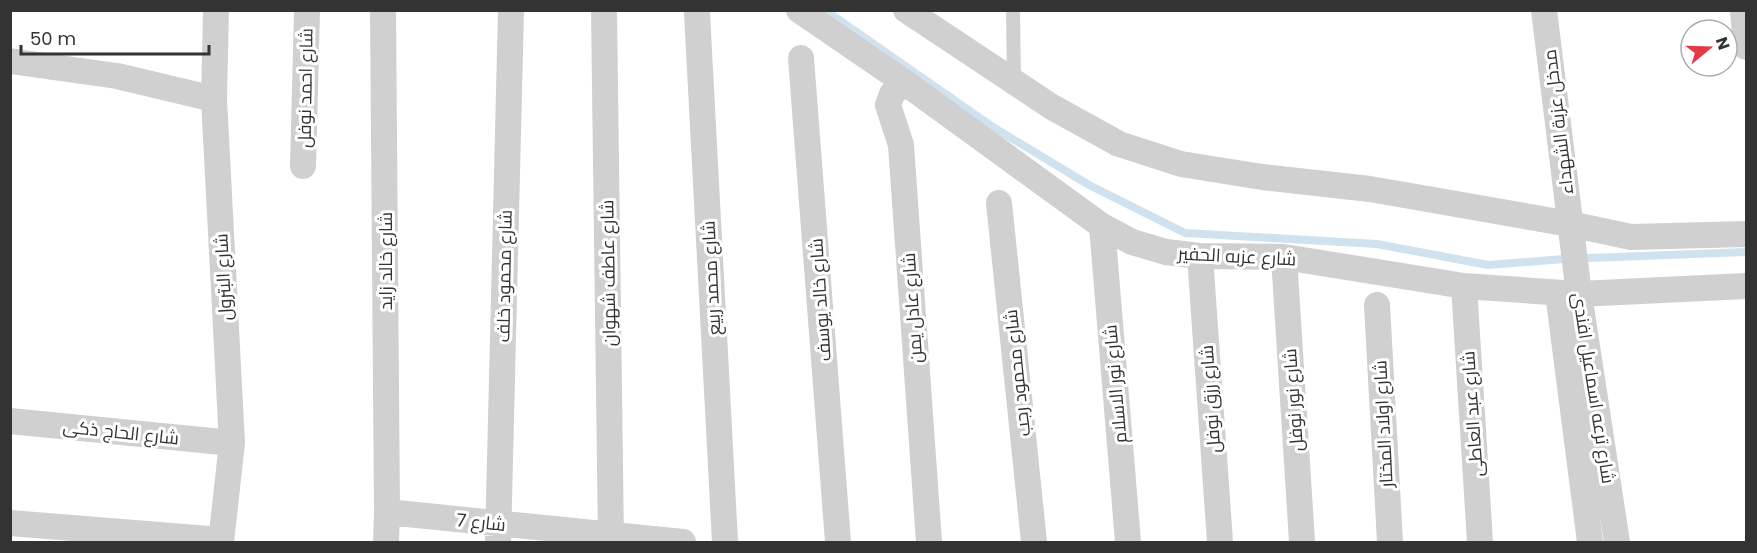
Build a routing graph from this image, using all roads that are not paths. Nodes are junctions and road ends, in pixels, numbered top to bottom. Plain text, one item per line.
1 (216, 10) edge
2 (307, 10) edge
3 (382, 10) edge
4 (510, 10) edge
5 (604, 10) edge
6 (799, 10) edge
7 (906, 10) edge
8 (1013, 10) edge
9 (1544, 10) edge
10 (1743, 10) edge
11 (697, 13) dead end
12 (1746, 47) edge
13 (801, 58) dead end
14 (10, 61) edge
15 (904, 82) junction
16 (1014, 82) junction
17 (214, 99) junction
18 (303, 165) dead end
19 (999, 203) dead end
20 (1102, 226) junction
21 (1571, 229) junction
22 (1746, 234) edge
23 (1200, 256) junction
24 (1284, 257) junction
25 (1464, 286) junction
26 (1746, 286) edge
27 (1571, 292) junction
28 (1377, 305) dead end
29 (10, 421) edge
30 (232, 443) junction
31 (387, 512) junction
32 (10, 523) edge
33 (498, 533) edge
34 (611, 539) edge
35 (221, 541) edge
36 (386, 543) edge
37 (683, 543) edge
38 (725, 543) edge
39 (838, 543) edge
40 (929, 543) edge
41 (1034, 543) edge
42 (1128, 543) edge
43 (1220, 543) edge
44 (1302, 543) edge
45 (1390, 543) edge
46 (1480, 543) edge
47 (1590, 543) edge
48 (1617, 543) edge

1 - 17 street, شارع البترول
2 - 18 street, شارع احمد نوفل
3 - 31 street, شارع خالد زايد
4 - 33 street, شارع محمود خلف
5 - 34 street, شارع عاطف شهوان
6 - 15 street, شارع عزبه الحفير
7 - 16 street
8 - 16 lane
9 - 21 street, مدخل عزبة الشهداء
10 - 12 street
11 - 38 street, شارع محمد ربيع
13 - 39 street, شارع خالد يوسف
14 - 17 street
15 - 20 street, شارع عزبه الحفير
15 - 40 street, شارع عادل يمن
16 - 21 street
17 - 30 street, شارع البترول
19 - 41 street, شارع محمود رجب
20 - 23 street, شارع عزبه الحفير
20 - 42 street, شارع نور الاسلام
21 - 22 street
21 - 27 street, شارع ترعه اسماعيل افندى
23 - 24 street, شارع عزبه الحفير
23 - 43 street, شارع رزق نوفل
24 - 25 street, شارع عزبه الحفير
24 - 44 street, شارع نور نوفل
25 - 27 street, شارع عزبه الحفير
25 - 46 street, شارع عبد العاطى
26 - 27 street, شارع عزبه الحفير
27 - 47 street, شارع ترعه اسماعيل افندى
27 - 48 street, شارع ترعه اسماعيل افندى
28 - 45 street, شارع اولاد المختار
29 - 30 street, شارع الحاج ذكى
30 - 35 street, شارع البترول
31 - 33 street, شارع 7
31 - 36 street, شارع خالد زايد
32 - 35 street
33 - 34 street, شارع 7
34 - 37 street, شارع 7

